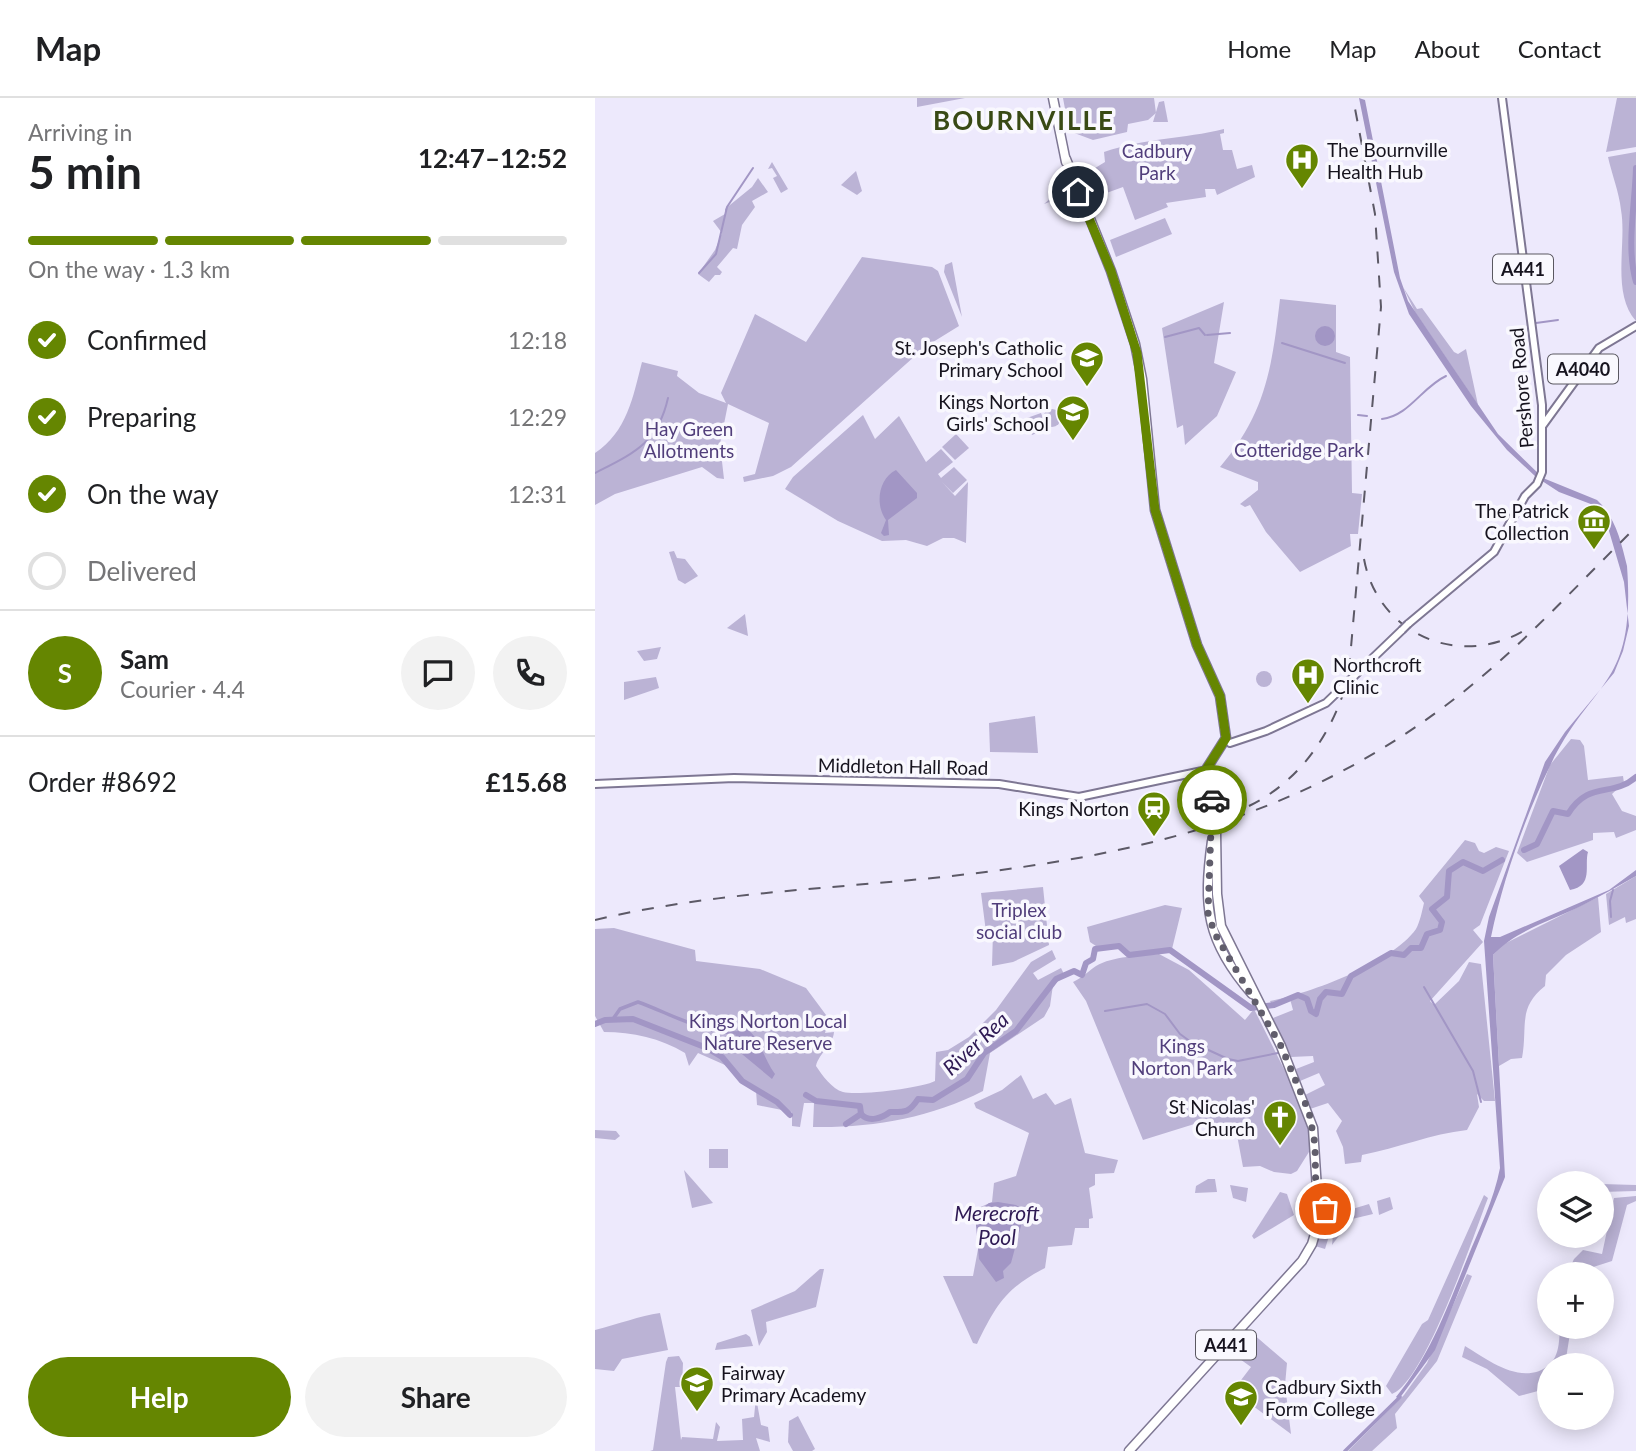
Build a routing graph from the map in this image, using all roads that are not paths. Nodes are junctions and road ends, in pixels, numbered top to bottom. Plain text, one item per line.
1 (1053, 98) edge
2 (1502, 98) edge
3 (1636, 326) edge
4 (1543, 425) junction
5 (1228, 739) junction
6 (1210, 769) junction
7 (595, 783) edge
8 (1215, 831) junction
9 (1217, 905) junction
10 (1207, 906) junction
11 (1257, 1002) junction
12 (1129, 1451) edge

1 - 5 highway
2 - 4 main road, Pershore Road / A441
3 - 4 main road, A4040
4 - 5 main road, Pershore Road / A441, bridge
5 - 6 highway, A441
6 - 7 main road, Middleton Hall Road
6 - 8 highway, A441, bridge
6 - 8 highway, A441, bridge
8 - 9 highway, A441
8 - 10 highway, A441
9 - 10 highway
9 - 11 highway, A441
10 - 11 highway, A441
11 - 12 highway, A441

